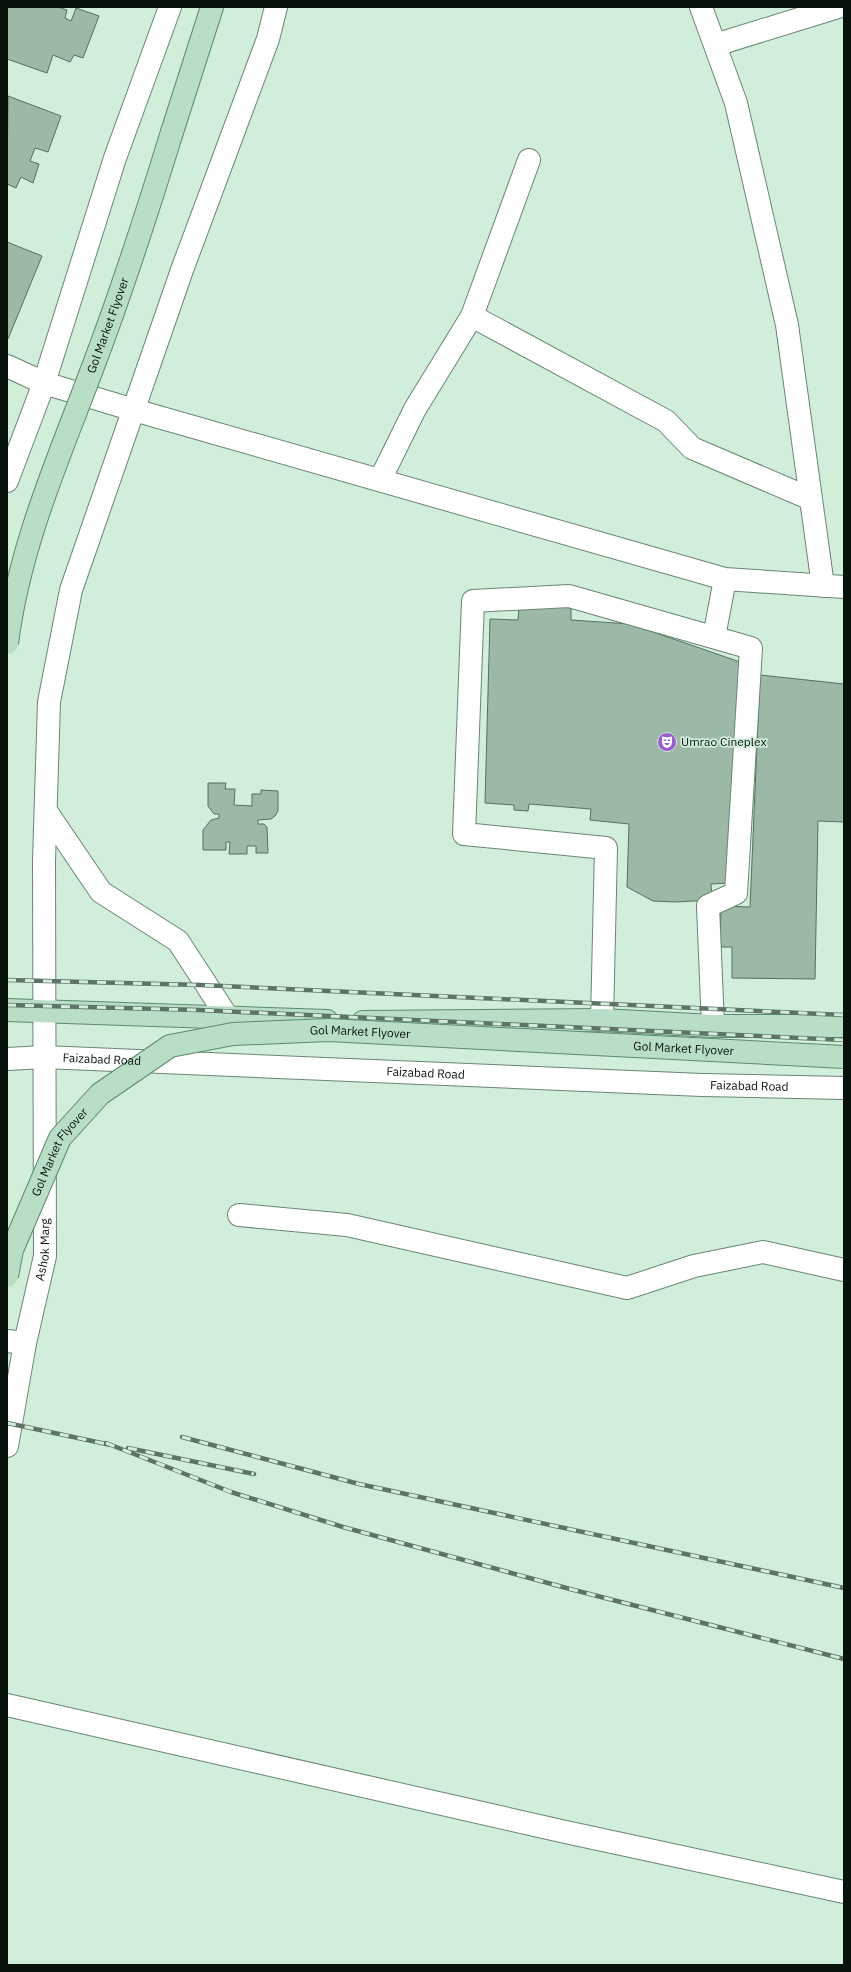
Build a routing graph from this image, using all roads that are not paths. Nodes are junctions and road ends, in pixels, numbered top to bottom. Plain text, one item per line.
1 (170, 7) edge
2 (212, 7) edge
3 (276, 7) edge
4 (701, 7) edge
5 (838, 7) edge
6 (716, 45) junction
7 (529, 160) dead end
8 (472, 316) junction
9 (7, 366) edge
10 (44, 383) junction
11 (134, 410) junction
12 (380, 480) junction
13 (7, 481) edge
14 (811, 500) junction
15 (725, 579) junction
16 (834, 587) edge
17 (714, 637) junction
18 (7, 643) edge
19 (46, 811) junction
20 (7, 1010) edge
21 (45, 1012) junction
22 (228, 1018) junction
23 (602, 1020) junction
24 (713, 1026) junction
25 (844, 1026) edge
26 (44, 1057) junction
27 (844, 1057) edge
28 (7, 1059) edge
29 (844, 1088) edge
30 (239, 1215) dead end
31 (844, 1270) edge
32 (7, 1276) edge
33 (16, 1342) edge
34 (7, 1446) edge
35 (7, 1705) edge
36 (844, 1892) edge

1 - 10 street
2 - 18 main road, Gol Market Flyover, bridge
3 - 11 street, Ashok Marg
4 - 6 street
5 - 6 street
6 - 14 street
7 - 8 street
8 - 12 street
8 - 14 street
9 - 10 street
10 - 11 street
10 - 13 street
11 - 12 street
11 - 19 street, Ashok Marg
12 - 15 street
14 - 16 street
15 - 16 street
15 - 17 street
17 - 23 street
17 - 24 street
19 - 21 street, Ashok Marg
19 - 22 street
20 - 21 main road
21 - 22 main road
21 - 26 street, Ashok Marg
22 - 23 main road
23 - 24 main road
24 - 25 main road
26 - 28 street, Faizabad Road
26 - 29 street, Faizabad Road
26 - 33 street, Ashok Marg
27 - 32 main road, Gol Market Flyover, bridge
30 - 31 street
33 - 34 street, Ashok Marg
35 - 36 street

